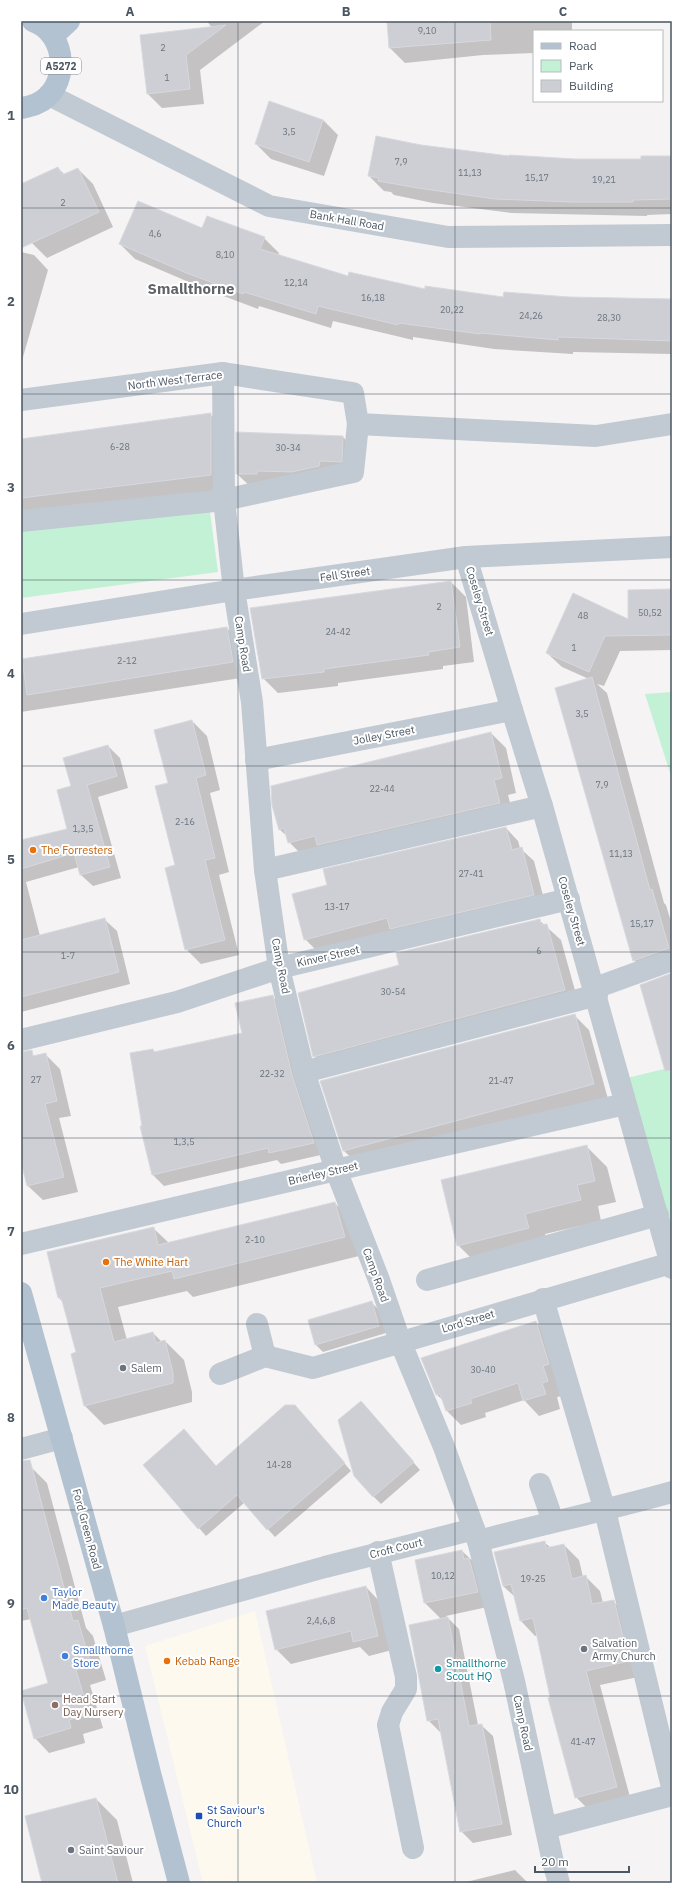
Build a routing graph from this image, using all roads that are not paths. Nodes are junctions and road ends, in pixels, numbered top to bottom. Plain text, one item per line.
1 (34, 21) edge
2 (69, 21) edge
3 (52, 36) junction
4 (49, 95) junction
5 (21, 108) edge
6 (672, 235) edge
7 (223, 373) junction
8 (21, 400) edge
9 (358, 424) junction
10 (672, 424) edge
11 (224, 500) junction
12 (21, 521) edge
13 (672, 547) edge
14 (466, 557) junction
15 (234, 590) junction
16 (21, 624) edge
17 (512, 710) junction
18 (256, 760) junction
19 (542, 806) junction
20 (265, 870) junction
21 (568, 899) junction
22 (672, 960) edge
23 (280, 968) junction
24 (596, 992) junction
25 (21, 1040) edge
26 (304, 1072) junction
27 (625, 1104) junction
28 (336, 1170) junction
29 (658, 1215) junction
30 (21, 1244) edge
31 (671, 1265) edge
32 (427, 1280) dead end
33 (21, 1293) edge
34 (543, 1299) junction
35 (257, 1324) dead end
36 (400, 1341) junction
37 (265, 1356) junction
38 (220, 1374) dead end
39 (62, 1438) junction
40 (21, 1449) edge
41 (540, 1484) dead end
42 (672, 1492) edge
43 (605, 1511) junction
44 (553, 1521) junction
45 (476, 1535) junction
46 (378, 1552) junction
47 (114, 1626) junction
48 (672, 1787) edge
49 (672, 1795) edge
50 (546, 1828) junction
51 (413, 1848) dead end
52 (179, 1883) edge
53 (559, 1883) edge

1 - 3 main road, A5272
2 - 3 main road
3 - 4 main road, A5272
4 - 5 main road
4 - 6 street, Bank Hall Road
7 - 8 street, North West Terrace
7 - 9 street, North West Terrace
7 - 11 street, Camp Road
9 - 10 street
9 - 11 street
11 - 12 street
11 - 15 street, Camp Road
13 - 14 street, Fell Street
14 - 15 street, Fell Street
14 - 17 street, Coseley Street
15 - 16 street, Fell Street
15 - 18 street, Camp Road
17 - 18 street, Jolley Street
17 - 19 street, Coseley Street
18 - 20 street, Camp Road
19 - 20 street
19 - 21 street, Coseley Street
20 - 23 street, Camp Road
21 - 23 street, Kinver Street
21 - 24 street, Coseley Street
22 - 24 street
23 - 25 street, Kinver Street
23 - 26 street, Camp Road
24 - 26 street
24 - 27 street, Coseley Street
26 - 28 street, Camp Road
27 - 28 street, Brierley Street
27 - 29 street, Coseley Street
28 - 30 street, Brierley Street
28 - 36 street, Camp Road
29 - 31 street, Coseley Street
29 - 32 street
31 - 34 street, Lord Street
33 - 39 main road, Ford Green Road
34 - 36 street, Lord Street
34 - 43 street
35 - 37 street
36 - 37 street, Lord Street
36 - 45 street, Camp Road
37 - 38 street
39 - 40 street
39 - 47 main road, Ford Green Road
41 - 44 street
42 - 43 street, Croft Court
43 - 44 street, Croft Court
43 - 48 street
44 - 45 street, Croft Court
45 - 46 street, Croft Court
45 - 50 street, Camp Road
46 - 47 street, Croft Court
46 - 51 street
47 - 52 main road, Ford Green Road
49 - 50 street
50 - 53 street, Camp Road

